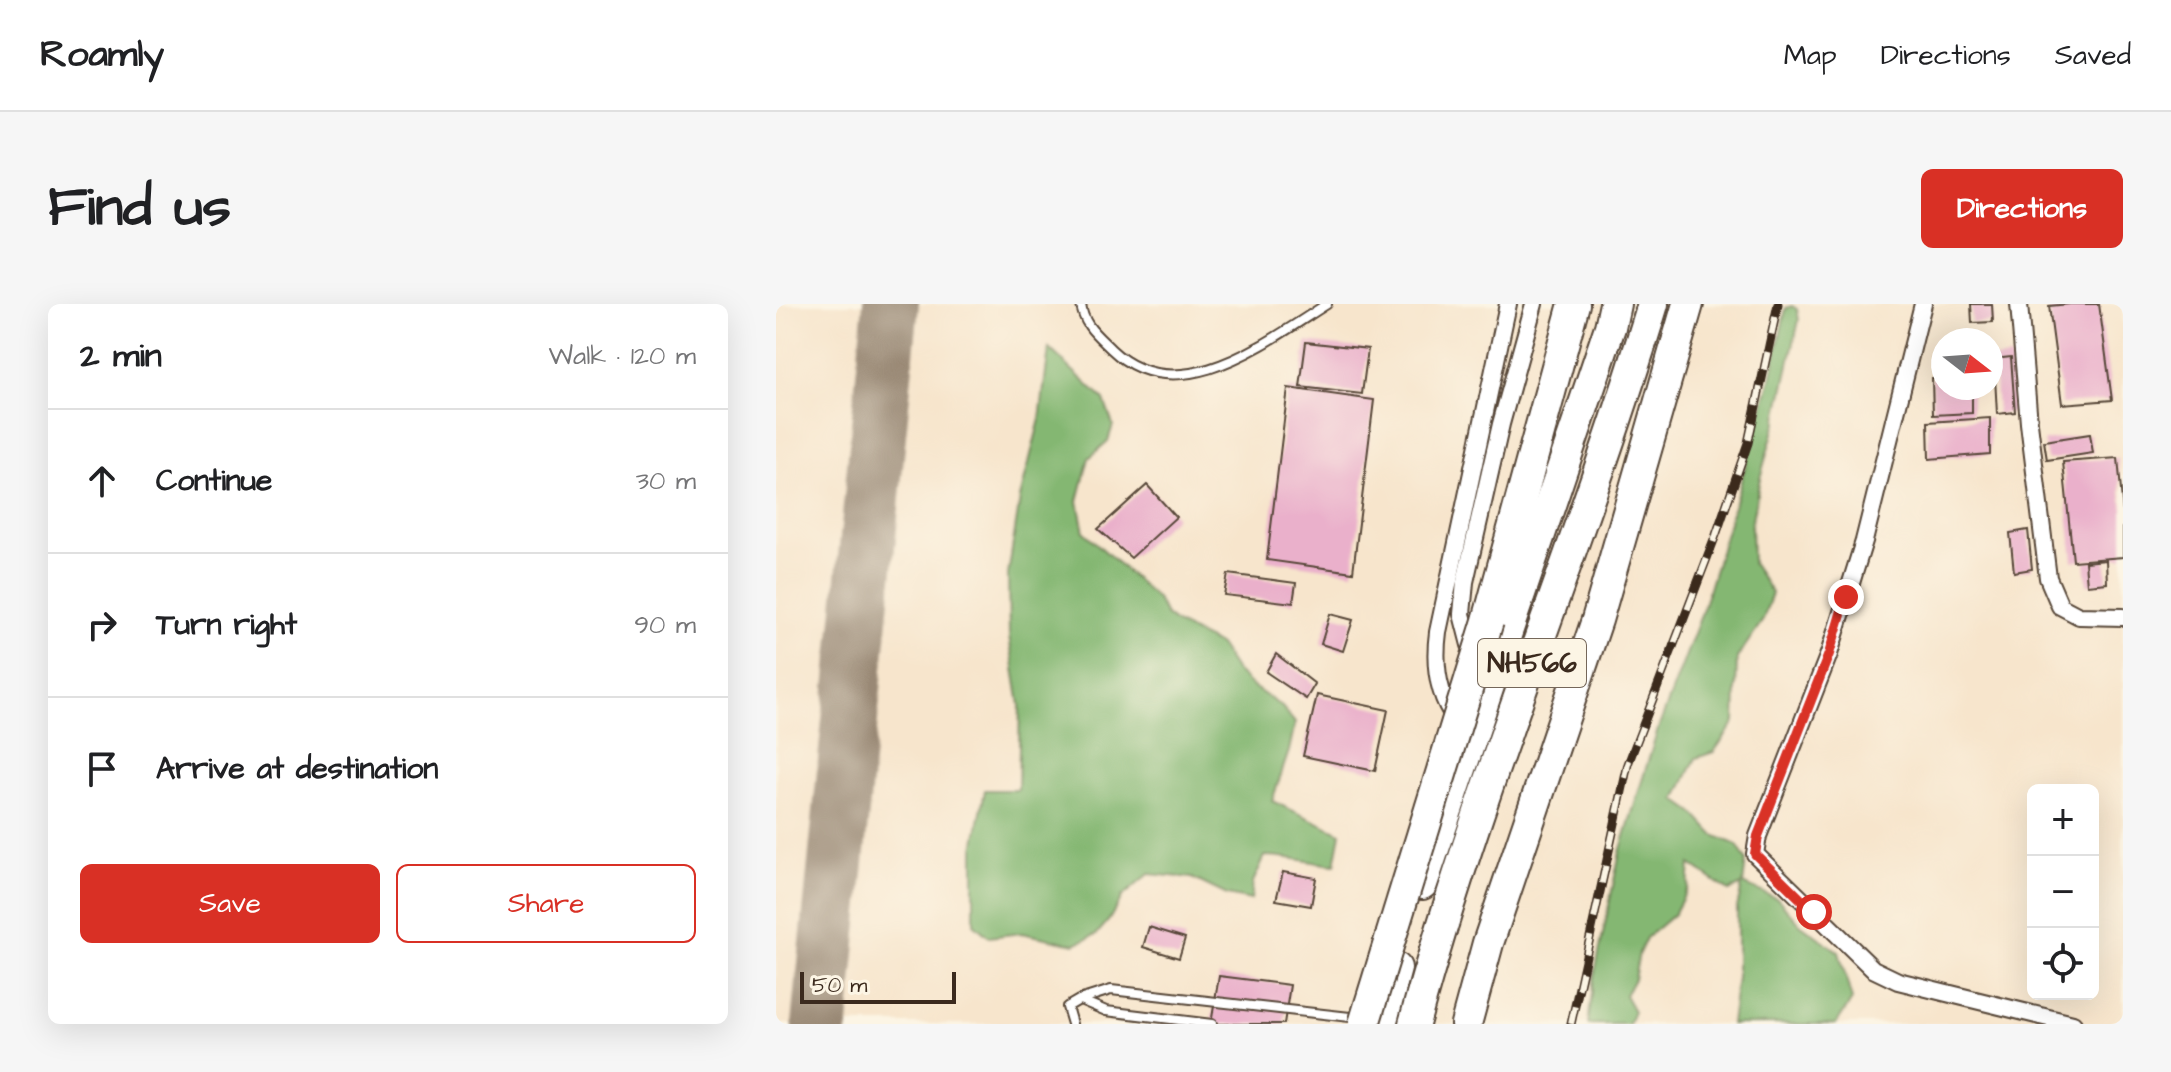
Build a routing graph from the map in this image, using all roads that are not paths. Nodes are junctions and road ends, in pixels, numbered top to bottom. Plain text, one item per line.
1 (1081, 304) edge
2 (1327, 304) edge
3 (1508, 304) edge
4 (1534, 304) edge
5 (1574, 304) edge
6 (1615, 304) edge
7 (1653, 304) edge
8 (1688, 304) edge
9 (1923, 304) edge
10 (2019, 304) edge
11 (2123, 617) edge
12 (1495, 672) junction
13 (1472, 740) junction
14 (1079, 1000) junction
15 (1393, 1023) edge
16 (1072, 1024) edge
17 (1212, 1024) edge
18 (1466, 1024) edge
19 (2073, 1024) edge

1 - 2 lane
3 - 13 street
4 - 12 street
5 - 15 highway, bridge
6 - 12 highway, NH566
7 - 15 highway, NH566
8 - 18 highway
9 - 19 street
10 - 11 street
12 - 13 highway, NH566
13 - 15 highway, NH566
14 - 15 lane
14 - 16 lane
14 - 17 lane

